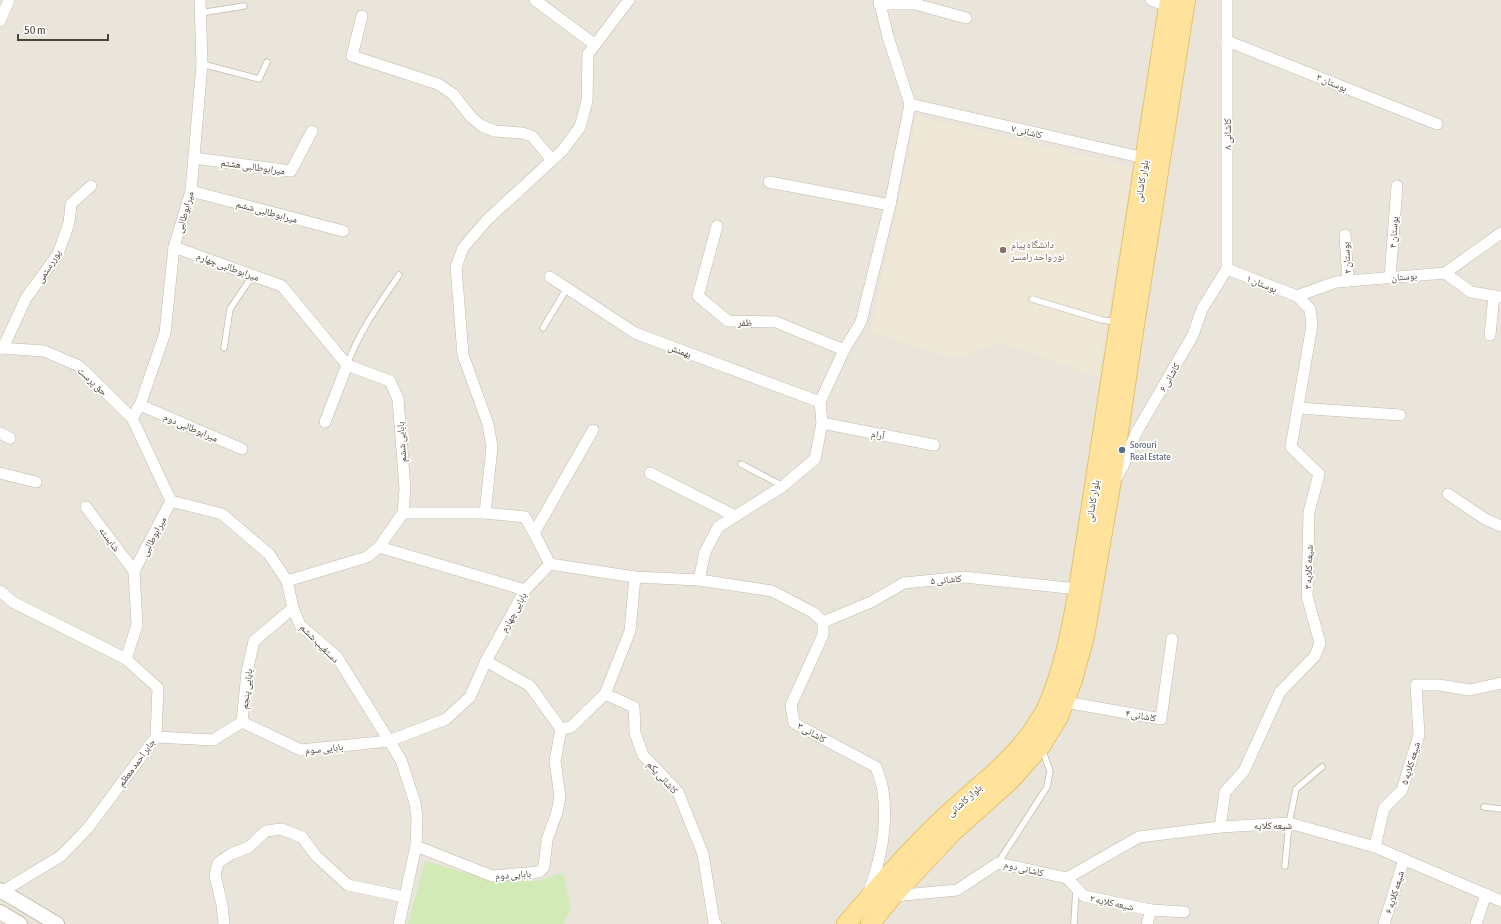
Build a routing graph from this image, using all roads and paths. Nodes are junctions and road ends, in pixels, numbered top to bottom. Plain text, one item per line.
1 (9, 0) edge
2 (200, 0) edge
3 (535, 0) edge
4 (629, 0) edge
5 (1186, 0) edge
6 (1227, 0) edge
7 (879, 2) edge
8 (1163, 2) edge
9 (244, 6) dead end
10 (200, 13) junction
11 (362, 16) dead end
12 (966, 18) dead end
13 (0, 21) edge
14 (1227, 41) junction
15 (594, 44) junction
16 (267, 62) dead end
17 (202, 64) junction
18 (910, 104) junction
19 (1437, 124) dead end
20 (312, 131) dead end
21 (194, 158) junction
22 (1152, 159) junction
23 (552, 160) junction
24 (769, 182) dead end
25 (91, 186) dead end
26 (1397, 186) dead end
27 (191, 191) junction
28 (890, 204) junction
29 (717, 226) dead end
30 (343, 231) dead end
31 (1501, 233) edge
32 (1345, 235) dead end
33 (174, 247) junction
34 (1227, 269) junction
35 (1445, 273) junction
36 (253, 275) junction
37 (399, 275) dead end
38 (550, 277) dead end
39 (1390, 278) junction
40 (1348, 281) junction
41 (567, 288) junction
42 (1297, 296) junction
43 (1498, 296) edge
44 (1032, 299) dead end
45 (1120, 322) junction
46 (543, 328) dead end
47 (1490, 335) dead end
48 (2, 348) edge
49 (224, 348) dead end
50 (844, 350) junction
51 (347, 365) junction
52 (820, 402) junction
53 (140, 405) junction
54 (1298, 408) junction
55 (1400, 415) dead end
56 (132, 418) junction
57 (325, 422) dead end
58 (822, 423) junction
59 (593, 430) dead end
60 (934, 445) dead end
61 (242, 449) dead end
62 (742, 464) dead end
63 (0, 473) edge
64 (650, 473) dead end
65 (36, 482) dead end
66 (783, 486) junction
67 (1111, 486) junction
68 (1448, 494) dead end
69 (171, 501) junction
70 (86, 507) dead end
71 (403, 513) junction
72 (485, 513) junction
73 (735, 516) junction
74 (1501, 526) edge
75 (534, 533) junction
76 (379, 547) junction
77 (550, 564) junction
78 (134, 571) junction
79 (635, 577) junction
80 (699, 580) junction
81 (287, 581) junction
82 (1078, 589) junction
83 (525, 590) junction
84 (0, 591) edge
85 (293, 608) junction
86 (823, 622) junction
87 (1172, 639) dead end
88 (126, 659) junction
89 (486, 661) junction
90 (1501, 683) edge
91 (605, 694) junction
92 (1065, 702) junction
93 (242, 722) junction
94 (562, 729) junction
95 (156, 737) junction
96 (389, 741) junction
97 (1040, 746) junction
98 (1322, 767) dead end
99 (1484, 807) dead end
100 (1501, 809) edge
101 (1289, 823) junction
102 (1220, 827) junction
103 (416, 846) junction
104 (1375, 847) junction
105 (1404, 860) junction
106 (998, 863) junction
107 (1285, 866) dead end
108 (1067, 878) junction
109 (1076, 888) junction
110 (2, 891) edge
111 (1486, 894) junction
112 (893, 896) junction
113 (405, 897) junction
114 (1501, 901) edge
115 (864, 903) junction
116 (1150, 910) junction
117 (0, 912) edge
118 (1184, 912) dead end
119 (20, 924) edge
120 (57, 924) edge
121 (224, 924) edge
122 (399, 924) edge
123 (716, 924) edge
124 (846, 924) edge
125 (870, 924) edge
126 (1074, 924) edge
127 (1147, 924) edge
128 (1384, 924) edge
129 (1476, 924) edge

1 - 13 street
2 - 10 street, میرابوطالبی
3 - 15 street
4 - 15 street
5 - 22 main road, بلوار کاشانی
6 - 14 street, کاشانی ۸
7 - 12 street
7 - 18 street
8 - 22 main road, بلوار کاشانی
9 - 10 lane
10 - 17 street, میرابوطالبی
11 - 23 street
14 - 19 street, بوستان ۳
14 - 34 street, کاشانی ۸
15 - 23 street
16 - 17 lane
17 - 21 street, میرابوطالبی
18 - 22 street, کاشانی ۷
18 - 28 street
20 - 21 street, میرابوطالبی هشتم
21 - 27 street, میرابوطالبی
22 - 45 main road, بلوار کاشانی
22 - 67 main road, بلوار کاشانی
23 - 72 street
24 - 28 street
25 - 48 street, پوررستمی
26 - 39 street, بوستان ۴
27 - 30 street, میرابوطالبی ششم
27 - 33 street, میرابوطالبی
28 - 50 street
29 - 50 street, ظفر
31 - 35 street
32 - 40 street, بوستان ۲
33 - 36 street, میرابوطالبی چهارم
33 - 53 street, میرابوطالبی
34 - 42 street, بوستان ۱
34 - 67 street, کاشانی ۶
35 - 39 street, بوستان
35 - 43 street
36 - 49 lane
36 - 51 street, میرابوطالبی چهارم
37 - 51 lane
38 - 41 street, بهمنش
39 - 40 street, بوستان
40 - 42 street, بوستان
41 - 46 lane
41 - 52 street, بهمنش
42 - 54 street, شیعه کلایه ۳
43 - 47 street
44 - 45 lane
45 - 82 main road, بلوار کاشانی
48 - 56 street, حق پرست
50 - 52 street
51 - 57 street
51 - 71 street, بابایی ششم
52 - 58 street
53 - 56 street, میرابوطالبی
53 - 61 street, میرابوطالبی دوم
54 - 55 street
54 - 102 street, شیعه کلایه ۳
56 - 69 street
58 - 60 street, آرام
58 - 66 street
59 - 75 street
62 - 66 lane
63 - 65 street
64 - 73 street
66 - 73 street
67 - 92 main road, بلوار کاشانی
68 - 74 street
69 - 78 street, میرابوطالبی
69 - 81 street, دستغیب ششم
70 - 78 street, شایسته
71 - 72 street
71 - 76 street
72 - 75 street
73 - 80 street
75 - 77 street
76 - 81 street
76 - 83 street
77 - 79 street
77 - 83 street, بابایی چهارم
78 - 88 street
79 - 80 street
79 - 91 street
80 - 86 street
81 - 85 street, دستغیب ششم
82 - 86 street, کاشانی ۵
82 - 115 main road, بلوار کاشانی
83 - 89 street, بابایی چهارم
84 - 88 street
85 - 93 street, بابایی پنجم
85 - 96 street, دستغیب ششم
86 - 115 street, کاشانی ۳
87 - 92 street, کاشانی ۴
88 - 95 street, جابر احمد معظم
89 - 94 street
89 - 96 street, بابایی چهارم
90 - 104 street, شیعه کلایه ۵
91 - 94 street
91 - 123 street, کاشانی یکم
92 - 97 main road, بلوار کاشانی
93 - 95 street, بابایی پنجم
93 - 96 street, بابایی سوم
94 - 103 street, بابایی دوم
95 - 110 street, جابر احمد معظم
96 - 103 street, دستغیب ششم
97 - 106 lane
97 - 112 main road, بلوار کاشانی
98 - 101 lane
99 - 100 lane
101 - 102 street, شیعه کلایه
101 - 104 street, شیعه کلایه
101 - 107 lane
102 - 108 street, شیعه کلایه
103 - 113 street, دستغیب ششم
104 - 105 street, شیعه کلایه
105 - 111 street, شیعه کلایه
105 - 128 street, شیعه کلایه ۶
106 - 108 street, کاشانی دوم
106 - 112 street, کاشانی دوم
108 - 109 street, شیعه کلایه ۲
109 - 116 street, شیعه کلایه ۲
109 - 126 lane
110 - 120 street
111 - 114 street, شیعه کلایه
111 - 129 street
112 - 125 main road, بلوار کاشانی
113 - 121 street
113 - 122 street, دستغیب ششم
115 - 124 main road, بلوار کاشانی
116 - 118 street, شیعه کلایه ۲
116 - 127 street
117 - 119 street

